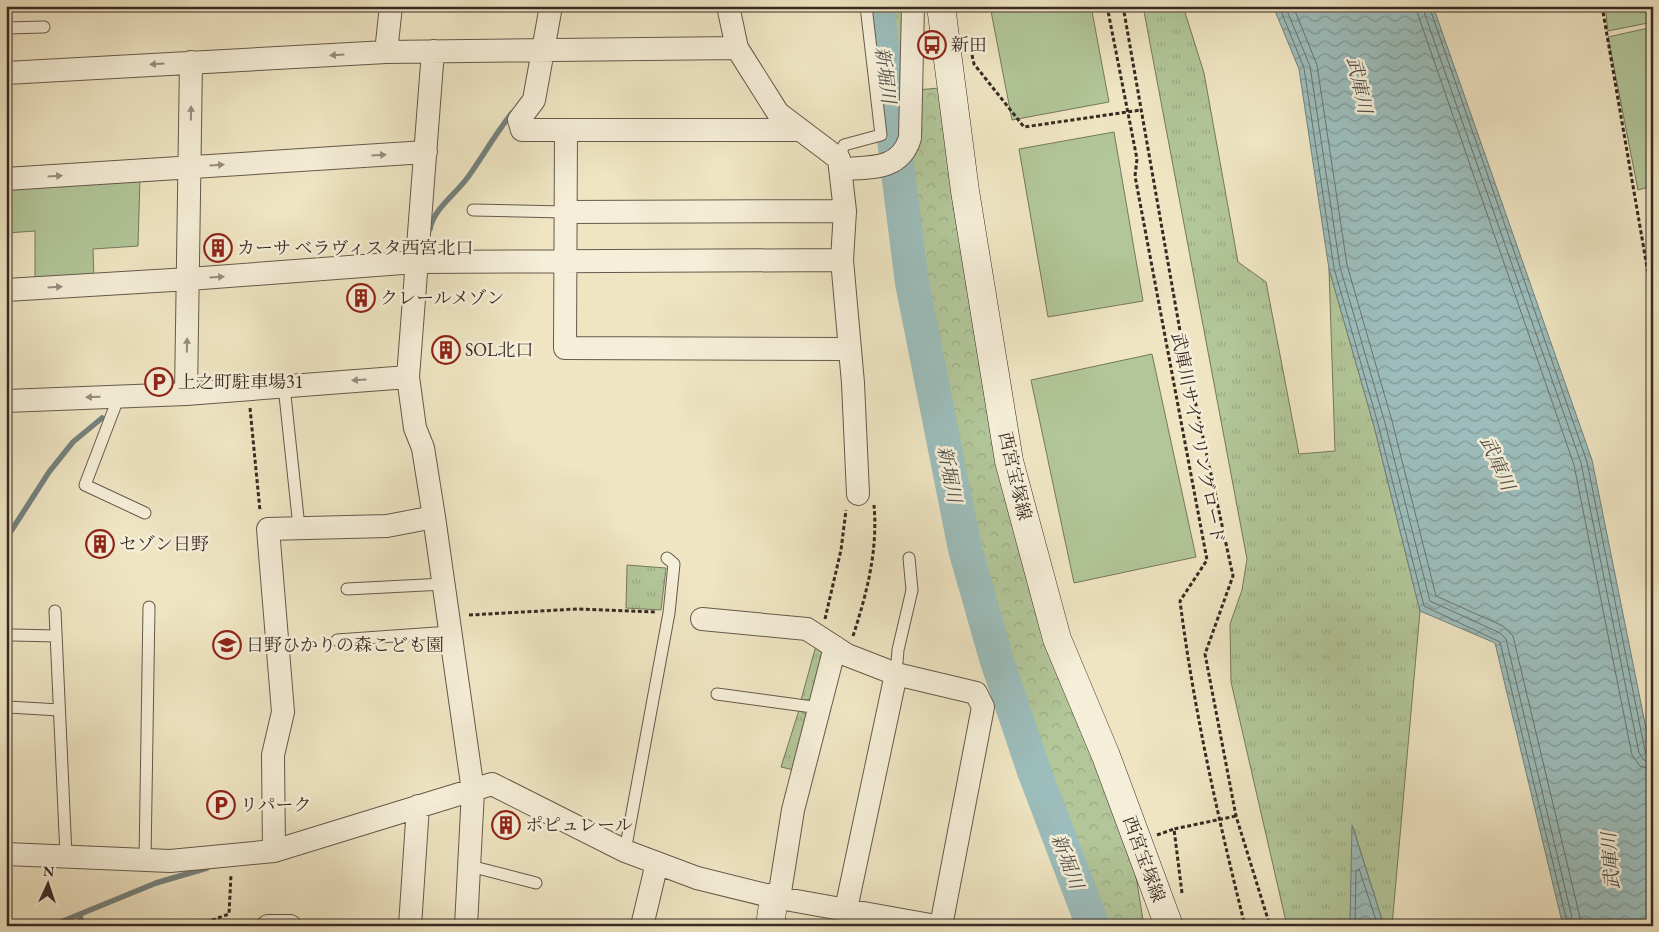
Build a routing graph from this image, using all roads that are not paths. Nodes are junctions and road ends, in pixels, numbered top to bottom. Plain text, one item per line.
1 (391, 6) edge
2 (551, 6) edge
3 (728, 6) edge
4 (866, 6) edge
5 (914, 6) edge
6 (941, 6) edge
7 (44, 27) dead end
8 (6, 28) edge
9 (386, 48) junction
10 (737, 48) junction
11 (543, 50) junction
12 (433, 51) junction
13 (192, 62) junction
14 (6, 73) edge
15 (566, 130) junction
16 (799, 130) junction
17 (426, 152) junction
18 (840, 164) junction
19 (190, 167) junction
20 (6, 179) edge
21 (473, 210) dead end
22 (845, 211) junction
23 (565, 212) junction
24 (842, 260) junction
25 (416, 262) junction
26 (565, 262) junction
27 (189, 279) junction
28 (6, 290) edge
29 (850, 349) junction
30 (408, 377) junction
31 (284, 386) junction
32 (186, 394) junction
33 (119, 396) junction
34 (6, 401) edge
35 (858, 494) road end
36 (145, 513) dead end
37 (434, 517) junction
38 (300, 527) junction
39 (667, 558) dead end
40 (909, 558) dead end
41 (444, 584) junction
42 (347, 589) dead end
43 (149, 607) dead end
44 (55, 610) dead end
45 (702, 619) dead end
46 (449, 625) junction
47 (14, 635) dead end
48 (56, 636) junction
49 (337, 640) dead end
50 (834, 647) junction
51 (896, 674) junction
52 (717, 694) dead end
53 (8, 707) dead end
54 (820, 708) junction
55 (59, 710) junction
56 (473, 791) junction
57 (418, 806) junction
58 (274, 851) junction
59 (626, 851) junction
60 (6, 854) edge
61 (66, 856) junction
62 (145, 860) junction
63 (657, 863) junction
64 (470, 866) junction
65 (536, 884) dead end
66 (776, 897) junction
67 (1171, 897) junction
68 (846, 909) junction
69 (268, 926) edge
70 (290, 926) edge
71 (410, 926) edge
72 (466, 926) edge
73 (642, 926) edge
74 (770, 926) edge
75 (936, 926) edge
76 (941, 926) edge
77 (1155, 926) edge
78 (1169, 926) edge

1 - 9 street
2 - 11 street
3 - 10 street
4 - 18 lane
5 - 18 street
6 - 67 main road, 西宮宝塚線
7 - 8 lane
9 - 12 street
9 -> 13 street
10 - 11 street
10 - 16 street
11 - 12 street
11 - 15 street
12 - 17 street
13 -> 14 street
19 -> 13 street
15 - 16 street
15 - 23 street
16 - 18 street
19 -> 17 street
17 - 25 street
18 - 22 street
20 -> 19 street
19 - 27 street
21 - 23 lane
22 - 23 street
22 - 24 street
23 - 26 street
24 - 26 street
24 - 29 street
25 - 26 street
27 -> 25 street
25 - 30 street
26 - 29 street
28 -> 27 street
32 -> 27 street
29 - 35 street
30 -> 31 street
30 - 37 street
31 - 32 street
31 - 38 lane
32 - 33 street
33 -> 34 street
33 - 36 lane
37 - 38 street
37 - 41 street
38 - 58 street
39 - 59 lane
40 - 51 lane
41 - 42 lane
41 - 46 street
43 - 62 lane
44 - 48 lane
45 - 50 street
46 - 49 lane
46 - 56 street
47 - 48 lane
48 - 55 lane
50 - 51 street
50 - 54 street
51 - 68 street
51 - 76 street
52 - 54 lane
53 - 55 lane
54 - 66 street
55 - 61 lane
56 - 57 street
56 - 59 street
56 - 64 street
57 - 58 street
57 - 71 street
58 - 62 street
59 - 63 street
60 - 61 street
61 - 62 street
63 - 66 street
63 - 73 street
64 - 65 lane
64 - 72 street
66 - 68 street
66 - 74 main road
67 - 77 street
67 - 78 main road, 西宮宝塚線
68 - 75 street
69 - 70 street

